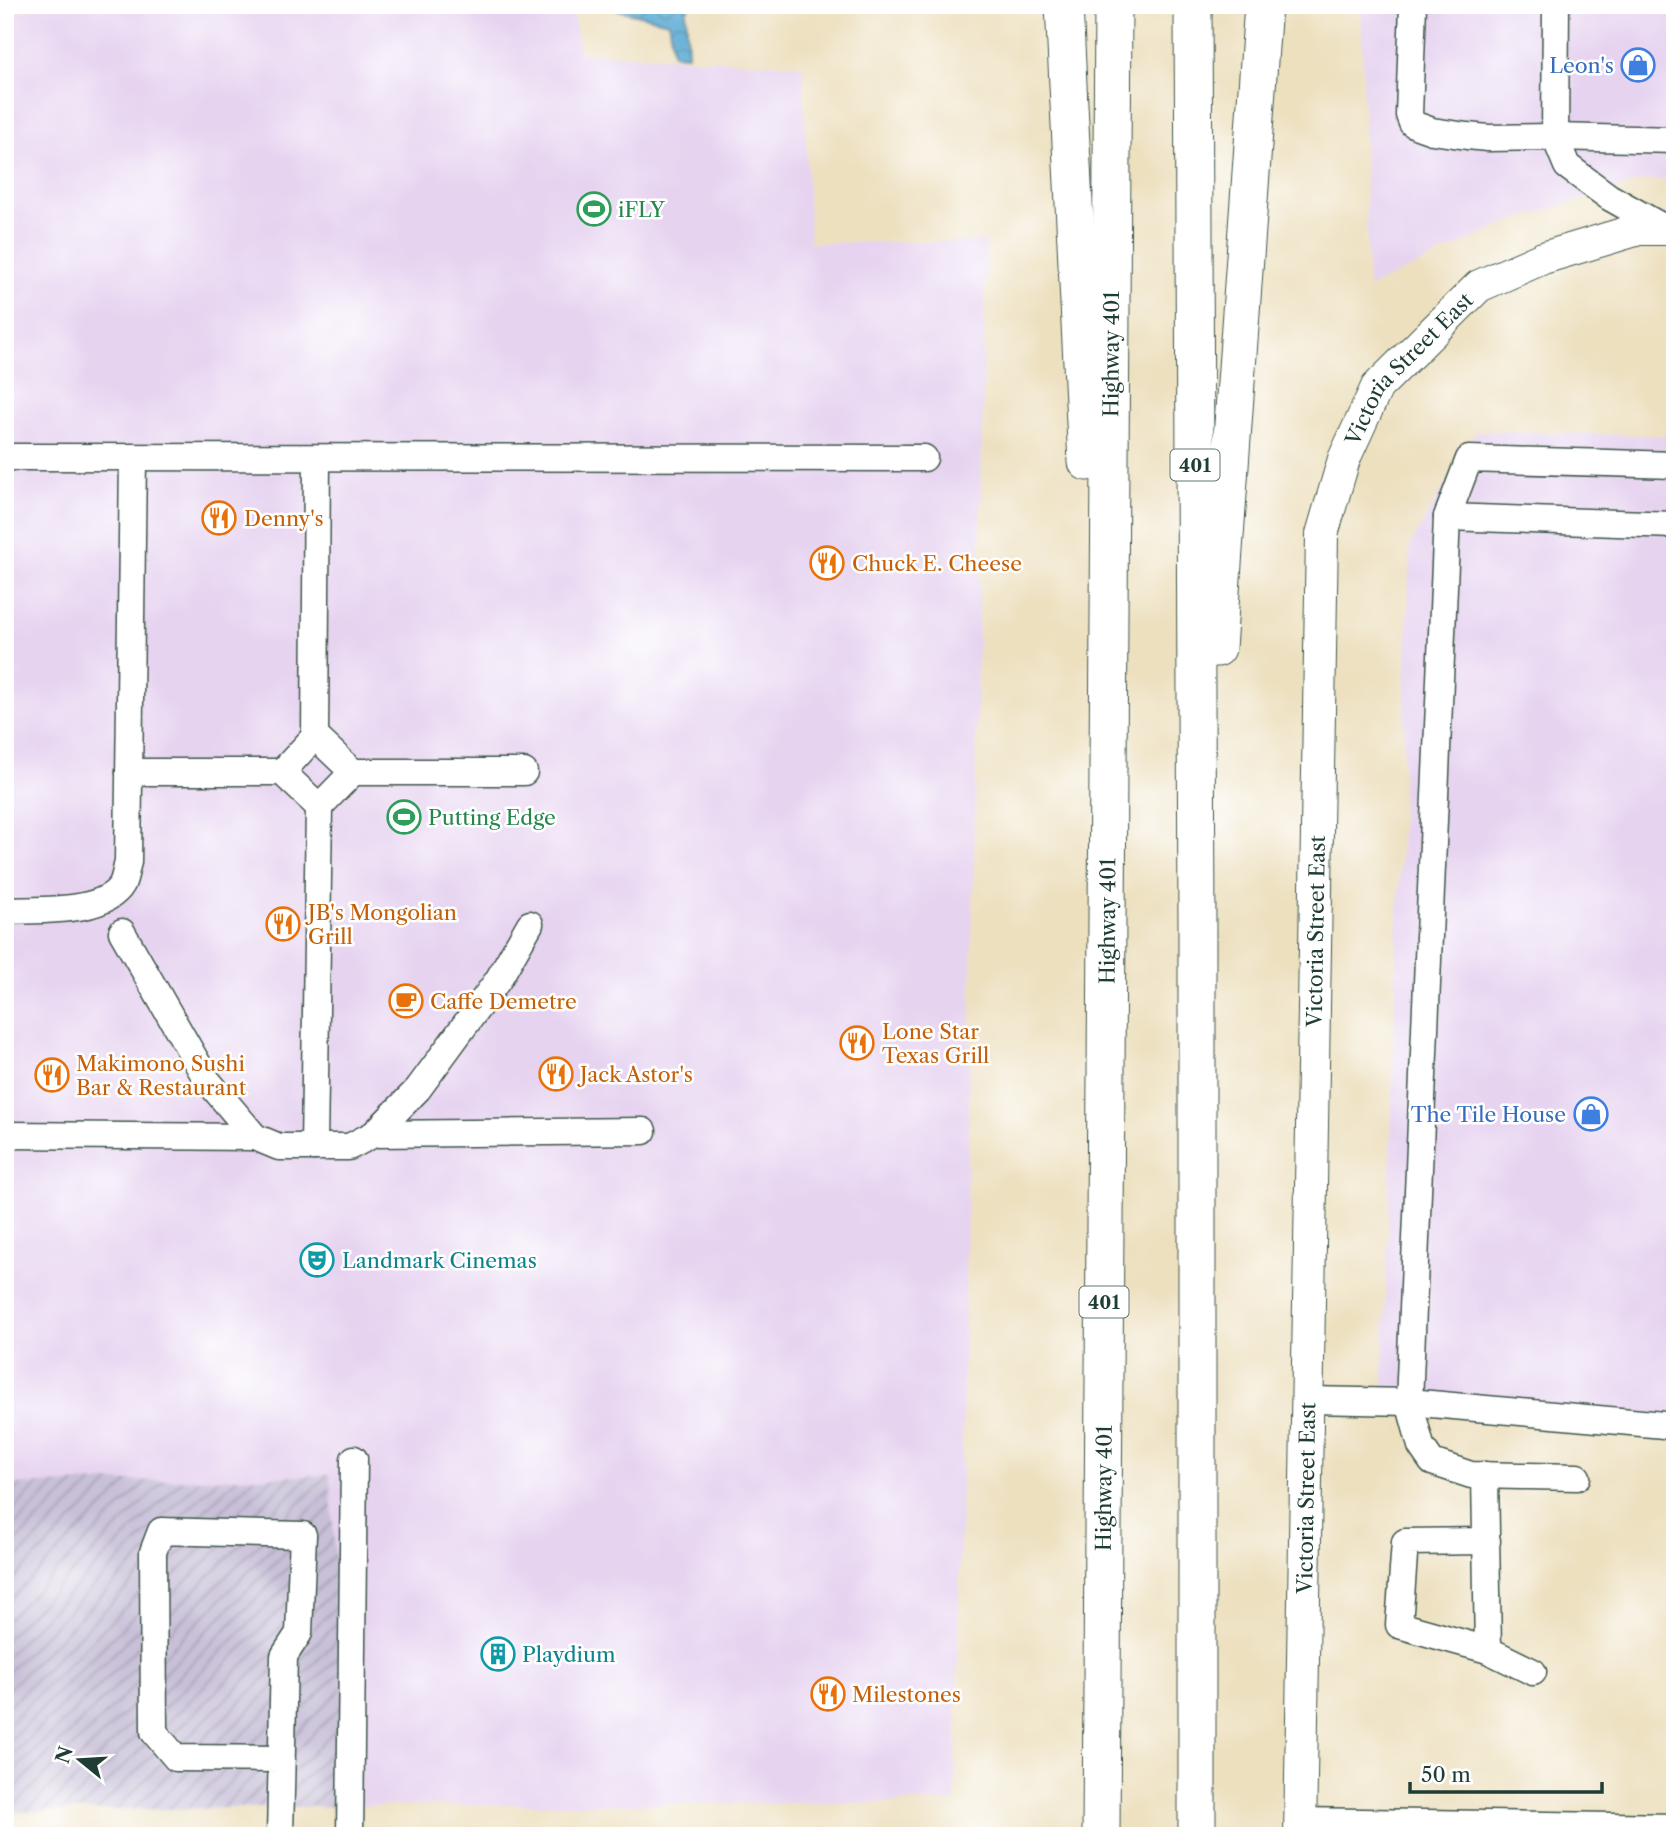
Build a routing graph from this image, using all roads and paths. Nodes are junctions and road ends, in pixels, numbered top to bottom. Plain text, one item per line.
1 (1064, 5) edge
2 (1113, 5) edge
3 (1193, 5) edge
4 (1264, 5) edge
5 (1413, 5) edge
6 (1556, 5) edge
7 (1555, 137) junction
8 (1675, 140) edge
9 (1670, 229) edge
10 (5, 457) edge
11 (133, 457) junction
12 (317, 457) junction
13 (924, 458) dead end
14 (1675, 465) edge
15 (1447, 517) junction
16 (1675, 526) edge
17 (315, 736) junction
18 (1108, 769) junction
19 (129, 772) junction
20 (282, 772) junction
21 (353, 772) junction
22 (524, 772) dead end
23 (319, 807) junction
24 (5, 911) edge
25 (530, 924) dead end
26 (1197, 925) junction
27 (122, 932) dead end
28 (643, 1131) dead end
29 (374, 1134) junction
30 (5, 1135) edge
31 (255, 1137) junction
32 (314, 1147) junction
33 (1308, 1400) junction
34 (1409, 1402) junction
35 (1675, 1426) edge
36 (354, 1459) dead end
37 (1485, 1475) junction
38 (1577, 1477) dead end
39 (1487, 1541) junction
40 (1488, 1650) junction
41 (1533, 1672) dead end
42 (282, 1759) junction
43 (1675, 1827) edge
44 (1300, 1829) edge
45 (280, 1836) edge
46 (350, 1836) edge
47 (1101, 1836) edge
48 (1196, 1836) edge

1 - 18 highway
2 - 18 highway, Highway 401 / 401
3 - 26 highway, 401
4 - 26 highway
5 - 7 street
6 - 7 street
7 - 8 street
7 - 9 street
9 - 33 main road, Victoria Street East
10 - 11 street
11 - 12 street
11 - 19 street
12 - 13 street
12 - 17 street
14 - 15 street
15 - 16 street
15 - 34 street
17 - 20 street
17 - 21 street
18 - 47 highway, Highway 401 / 401
19 - 20 street
19 - 24 street
20 - 23 street
21 - 22 street
21 - 23 street
23 - 32 street
25 - 29 street
26 - 48 highway, 401
27 - 31 street
28 - 29 street
29 - 32 street
30 - 31 street
31 - 32 street
33 - 34 street
33 - 44 main road, Victoria Street East
34 - 35 street
34 - 37 street
36 - 46 street
37 - 38 street
37 - 39 street
39 - 40 street
39 - 40 street
40 - 41 street
42 - 42 street
42 - 45 street
43 - 44 street

